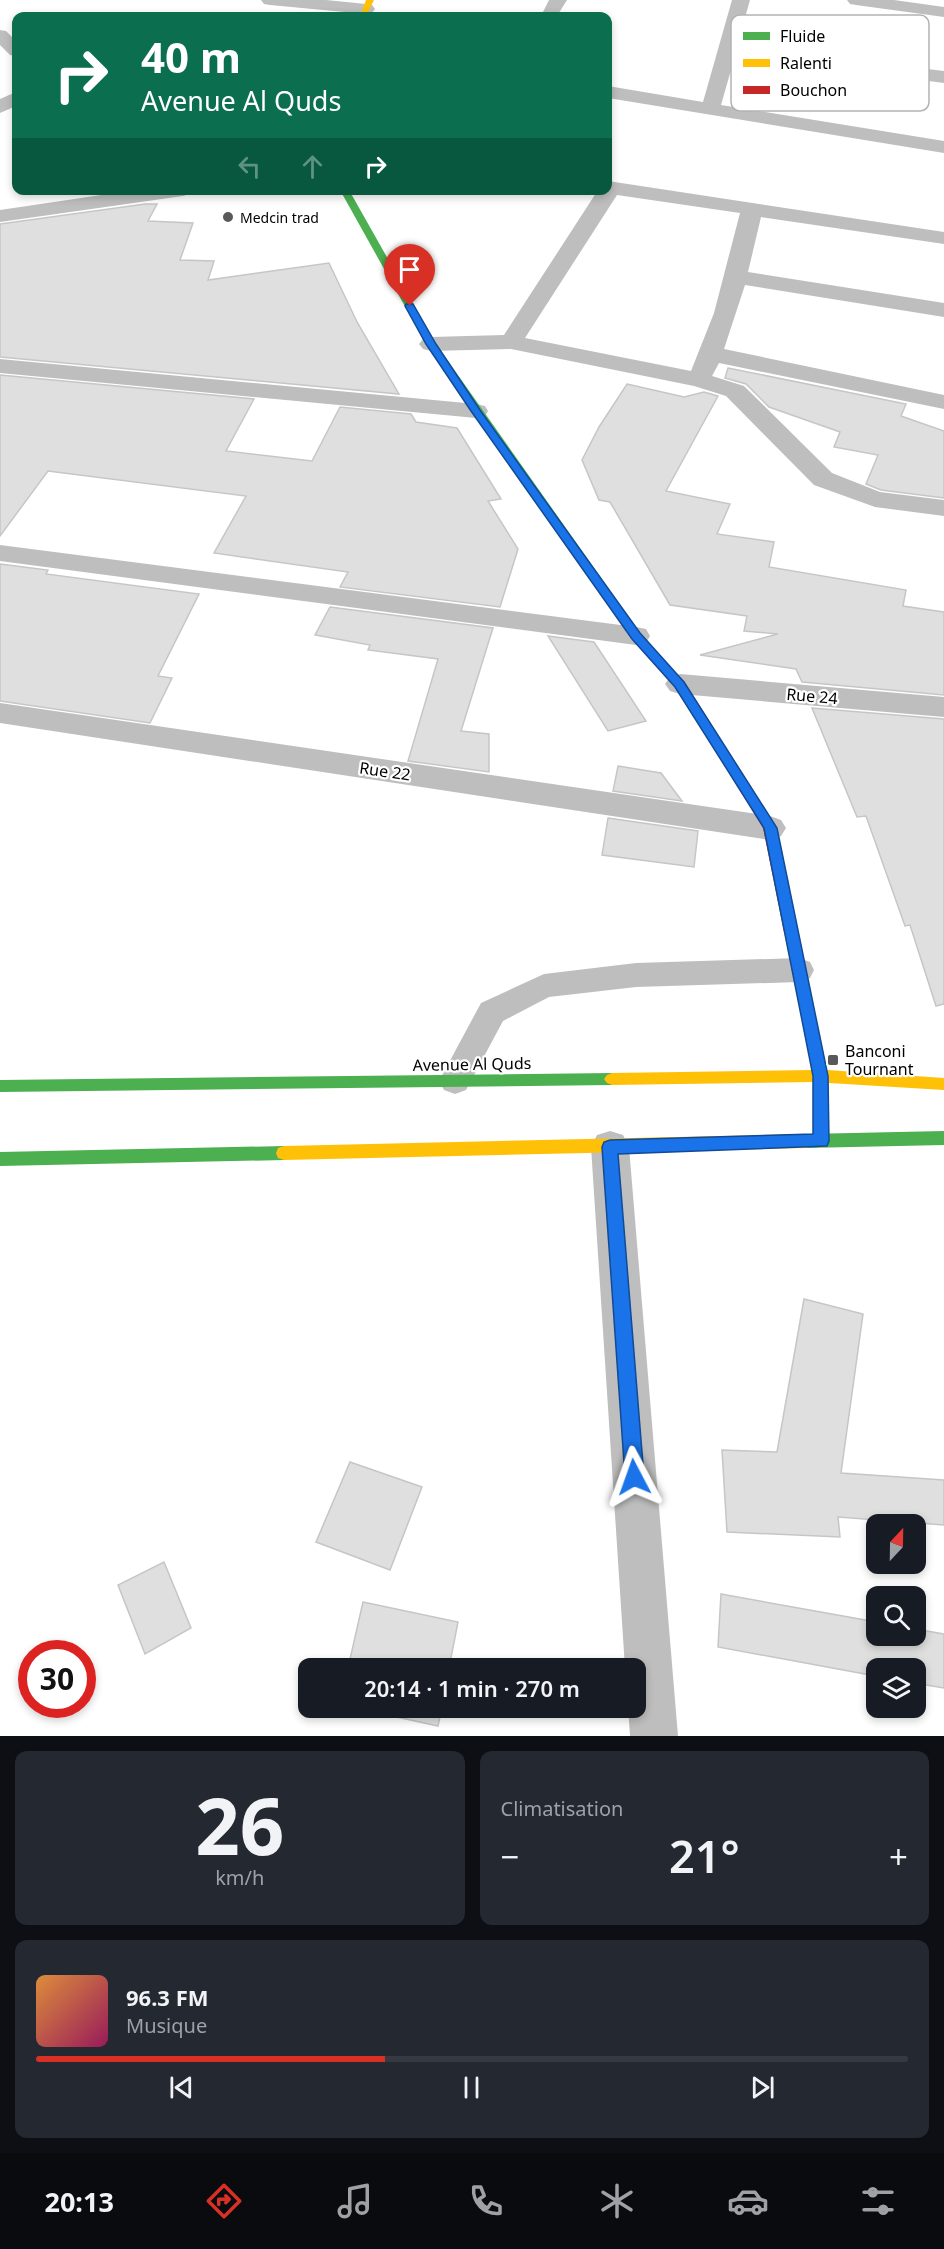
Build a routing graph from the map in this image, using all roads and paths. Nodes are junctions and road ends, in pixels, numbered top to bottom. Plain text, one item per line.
1 (270, 0) edge
2 (741, 0) edge
3 (856, 0) edge
4 (366, 9) edge
5 (944, 12) edge
6 (737, 15) edge
7 (0, 35) edge
8 (731, 38) edge
9 (12, 48) edge
10 (728, 50) junction
11 (731, 50) edge
12 (929, 75) edge
13 (944, 77) edge
14 (612, 93) edge
15 (711, 108) junction
16 (944, 147) edge
17 (612, 187) edge
18 (148, 195) edge
19 (347, 195) edge
20 (604, 195) edge
21 (752, 209) junction
22 (0, 216) edge
23 (944, 238) edge
24 (736, 277) junction
25 (944, 310) edge
26 (511, 342) junction
27 (431, 344) junction
28 (712, 354) junction
29 (0, 366) edge
30 (699, 380) junction
31 (944, 402) edge
32 (476, 411) junction
33 (944, 508) edge
34 (0, 553) edge
35 (636, 636) junction
36 (680, 684) junction
37 (944, 707) edge
38 (0, 714) edge
39 (770, 828) junction
40 (799, 970) junction
41 (821, 1076) junction
42 (455, 1081) junction
43 (944, 1084) edge
44 (0, 1086) edge
45 (944, 1138) edge
46 (821, 1141) junction
47 (610, 1147) junction
48 (0, 1159) edge
49 (654, 1736) edge

1 - 4 street
2 - 6 street
3 - 5 street
7 - 9 street
8 - 10 street
10 - 11 street
10 - 15 street
12 - 13 street
14 - 15 street
15 - 16 street
17 - 21 street
18 - 22 street
19 - 27 main road
20 - 26 street
21 - 23 street
21 - 24 street
24 - 25 street
24 - 28 street
26 - 27 street
26 - 30 street
27 - 32 main road
28 - 30 street
28 - 31 street
29 - 32 street
30 - 33 street
32 - 35 main road
34 - 35 street
35 - 36 main road
36 - 37 street, Rue 24
36 - 39 main road
38 - 39 street, Rue 22
39 - 40 main road
40 - 41 main road
40 - 42 lane
41 - 42 main road, Avenue Al Quds
41 - 43 main road, Avenue Al Quds
41 - 46 main road
42 - 44 main road, Avenue Al Quds
45 - 46 main road
46 - 47 main road
47 - 48 main road
47 - 49 street

